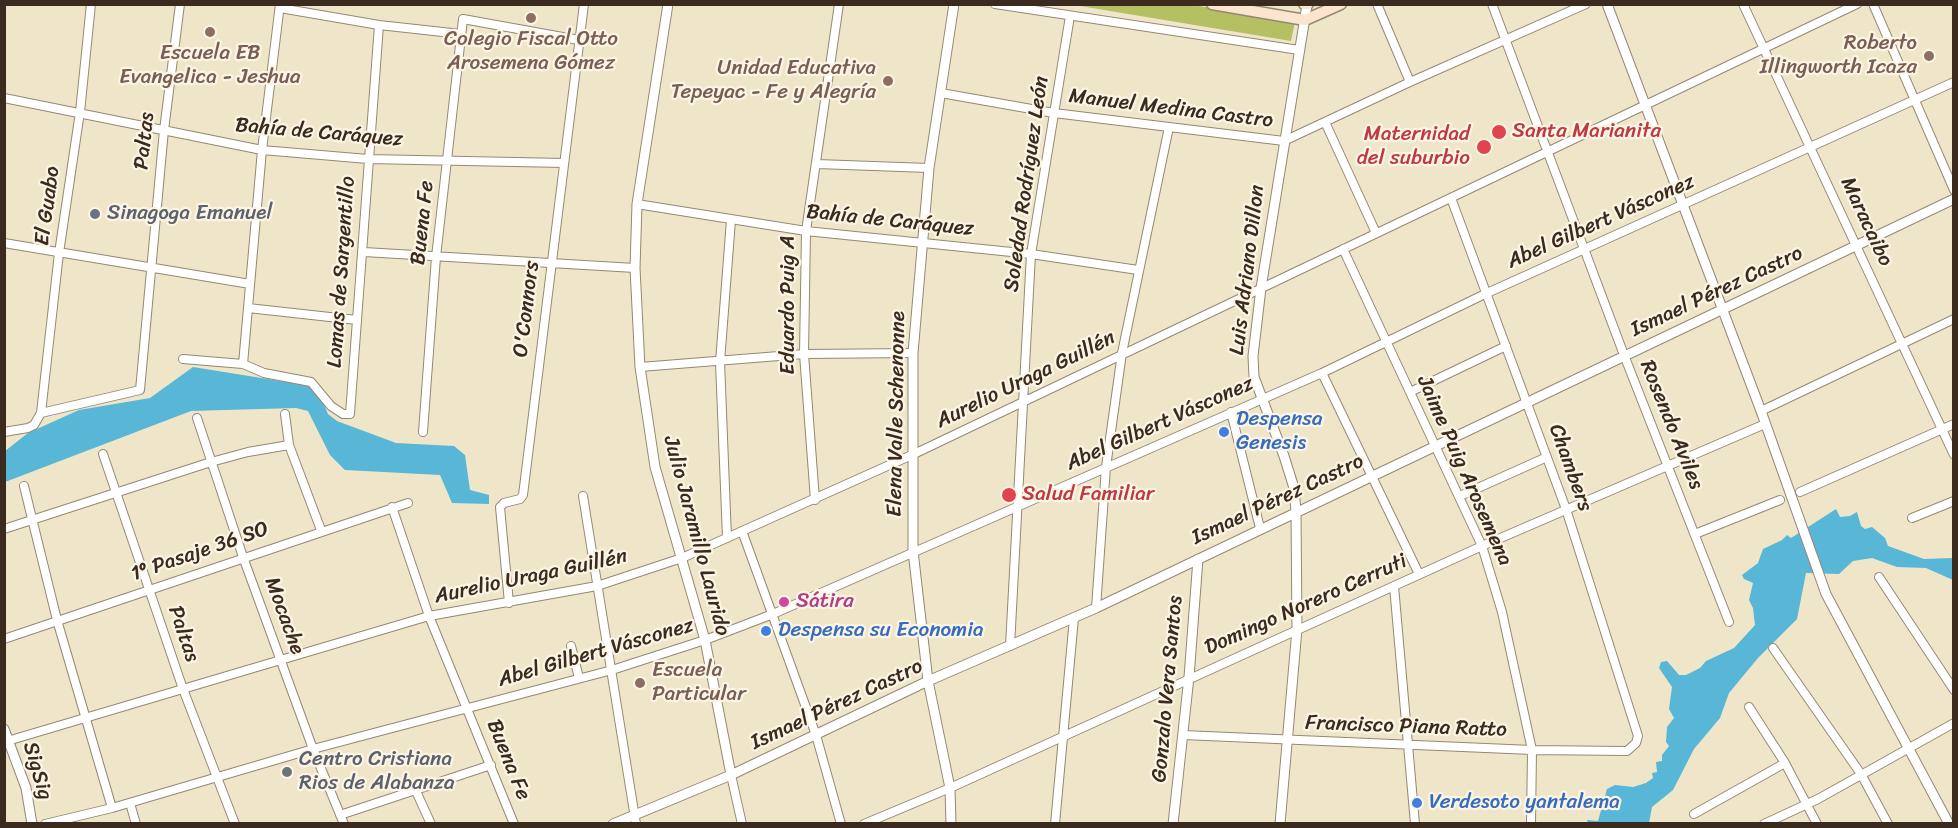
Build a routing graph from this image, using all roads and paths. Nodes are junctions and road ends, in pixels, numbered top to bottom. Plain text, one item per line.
1 (91, 4) edge
2 (180, 4) edge
3 (584, 4) edge
4 (668, 4) edge
5 (839, 4) edge
6 (954, 4) edge
7 (995, 4) edge
8 (1212, 4) edge
9 (1341, 4) edge
10 (1377, 4) edge
11 (1492, 4) edge
12 (1586, 4) edge
13 (1607, 4) edge
14 (1743, 4) edge
15 (1857, 4) edge
16 (1873, 4) edge
17 (1307, 5) edge
18 (280, 6) edge
19 (1070, 16) junction
20 (1305, 20) junction
21 (379, 25) junction
22 (461, 34) junction
23 (579, 40) junction
24 (1505, 40) junction
25 (1764, 49) junction
26 (1299, 50) junction
27 (1410, 82) junction
28 (1953, 82) edge
29 (941, 93) junction
30 (4, 98) edge
31 (1915, 100) junction
32 (1645, 106) junction
33 (80, 112) junction
34 (1054, 113) junction
35 (1324, 122) junction
36 (1168, 128) junction
37 (164, 130) junction
38 (1284, 141) junction
39 (1810, 147) junction
40 (262, 150) junction
41 (1548, 152) junction
42 (368, 159) junction
43 (448, 160) junction
44 (564, 163) junction
45 (817, 164) junction
46 (929, 168) junction
47 (1953, 190) edge
48 (1451, 198) junction
49 (1953, 198) edge
50 (638, 204) junction
51 (1683, 204) junction
52 (731, 220) junction
53 (806, 231) junction
54 (1376, 233) junction
55 (4, 243) edge
56 (921, 244) junction
57 (1857, 245) junction
58 (1343, 249) junction
59 (1584, 249) junction
60 (364, 252) junction
61 (59, 253) junction
62 (1031, 254) junction
63 (436, 257) junction
64 (550, 265) junction
65 (635, 268) junction
66 (150, 269) junction
67 (1138, 270) junction
68 (250, 284) junction
69 (1261, 288) junction
70 (1485, 294) junction
71 (248, 308) junction
72 (1722, 309) junction
73 (1953, 319) edge
74 (357, 320) junction
75 (1385, 341) junction
76 (1902, 345) junction
77 (1506, 346) junction
78 (913, 353) junction
79 (1122, 353) junction
80 (804, 354) junction
81 (1624, 355) junction
82 (183, 358) dead end
83 (720, 362) junction
84 (243, 364) junction
85 (640, 367) junction
86 (1322, 372) junction
87 (1410, 392) junction
88 (1261, 399) junction
89 (1526, 400) junction
90 (1023, 402) junction
91 (1761, 411) junction
92 (1231, 412) junction
93 (41, 413) junction
94 (285, 414) dead end
95 (197, 418) dead end
96 (1765, 424) junction
97 (1953, 424) edge
98 (1942, 429) junction
99 (4, 432) edge
100 (423, 432) dead end
101 (289, 445) junction
102 (1437, 445) junction
103 (103, 454) dead end
104 (914, 454) junction
105 (1953, 455) edge
106 (1547, 456) junction
107 (211, 462) junction
108 (1106, 466) junction
109 (1668, 466) junction
110 (1371, 476) junction
111 (24, 486) dead end
112 (1800, 492) dead end
113 (116, 494) junction
114 (583, 496) dead end
115 (1460, 496) junction
116 (815, 500) junction
117 (1780, 500) dead end
118 (1953, 501) edge
119 (408, 503) dead end
120 (392, 507) junction
121 (1020, 507) junction
122 (1566, 509) junction
123 (1296, 512) junction
124 (1912, 518) dead end
125 (32, 520) junction
126 (1260, 528) junction
127 (4, 530) edge
128 (321, 530) junction
129 (742, 531) junction
130 (1695, 534) junction
131 (727, 538) junction
132 (1482, 546) junction
133 (913, 551) junction
134 (243, 557) junction
135 (682, 558) junction
136 (1198, 559) junction
137 (1419, 574) junction
138 (1879, 577) dead end
139 (597, 585) junction
140 (1394, 586) junction
141 (149, 589) junction
142 (508, 603) junction
143 (1096, 608) junction
144 (773, 614) junction
145 (429, 616) junction
146 (1074, 618) junction
147 (57, 620) junction
148 (1729, 622) dead end
149 (1297, 629) junction
150 (4, 639) edge
151 (705, 640) junction
152 (571, 646) dead end
153 (1010, 646) junction
154 (1773, 648) dead end
155 (282, 660) junction
156 (612, 670) junction
157 (1189, 677) junction
158 (579, 678) junction
159 (928, 681) junction
160 (183, 689) junction
161 (1953, 690) edge
162 (1749, 707) dead end
163 (468, 709) junction
164 (85, 719) junction
165 (1953, 723) edge
166 (4, 729) edge
167 (816, 735) junction
168 (1183, 735) junction
169 (1064, 737) junction
170 (1289, 740) junction
171 (7, 742) edge
172 (1410, 745) junction
173 (1910, 746) junction
174 (313, 749) junction
175 (1532, 750) junction
176 (1627, 751) joint
177 (1785, 763) junction
178 (491, 765) junction
179 (1861, 774) junction
180 (731, 775) junction
181 (217, 778) junction
182 (950, 788) junction
183 (416, 789) junction
184 (130, 803) junction
185 (1807, 803) junction
186 (112, 808) junction
187 (1694, 814) dead end
188 (340, 815) junction
189 (635, 819) edge
190 (1952, 823) edge
191 (32, 824) edge
192 (45, 824) edge
193 (136, 824) edge
194 (235, 824) edge
195 (344, 824) edge
196 (431, 824) edge
197 (514, 824) edge
198 (613, 824) edge
199 (742, 824) edge
200 (841, 824) edge
201 (864, 824) edge
202 (951, 824) edge
203 (1055, 824) edge
204 (1173, 824) edge
205 (1280, 824) edge
206 (1415, 824) edge
207 (1531, 824) edge
208 (1764, 824) edge
209 (1817, 824) edge
210 (1888, 824) edge

1 - 33 street, El Guabo
2 - 37 street, Paltas
3 - 23 street, O'Connors
4 - 50 street, Julio Jaramillo Laurido
5 - 45 street, Eduardo Puig A
6 - 29 street, Elena Valle Schenonne
7 - 19 street
8 - 20 main road
9 - 20 main road
10 - 27 street
11 - 24 street, Rosendo Aviles
12 - 24 street, Manuel Medina Castro
13 - 32 street
14 - 25 street, Maracaibo
15 - 25 street, Aurelio Uraga Guillén
16 - 31 street
17 - 20 street, Luis Adriano Dillon
18 - 21 street
18 - 40 street
19 - 26 street
19 - 34 street, Soledad Rodríguez León
20 - 26 street, Luis Adriano Dillon
21 - 22 street
21 - 42 street, Lomas de Sargentillo
22 - 23 street, Buena Fe
22 - 43 street, Buena Fe
23 - 44 street, O'Connors
24 - 27 street, Manuel Medina Castro
24 - 41 street, Rosendo Aviles
25 - 32 street, Aurelio Uraga Guillén
25 - 39 street, Maracaibo
26 - 38 street, Luis Adriano Dillon
27 - 35 street, Manuel Medina Castro
28 - 31 street, Abel Gilbert Vásconez
29 - 34 street, Manuel Medina Castro
29 - 46 street, Elena Valle Schenonne
30 - 33 street, Bahía de Caráquez
31 - 39 street, Abel Gilbert Vásconez
31 - 47 street
32 - 41 street, Aurelio Uraga Guillén
32 - 51 street
33 - 37 street, Bahía de Caráquez
33 - 61 street, El Guabo
34 - 36 street, Manuel Medina Castro
34 - 62 street, Soledad Rodríguez León
35 - 38 street, Manuel Medina Castro
35 - 54 street
36 - 38 street, Manuel Medina Castro
36 - 67 street
37 - 40 street, Bahía de Caráquez
37 - 66 street, Paltas
38 - 69 street, Luis Adriano Dillon
39 - 51 street, Abel Gilbert Vásconez
39 - 57 street, Maracaibo
40 - 42 street, Bahía de Caráquez
40 - 68 street
41 - 48 street, Aurelio Uraga Guillén
41 - 59 street, Rosendo Aviles
42 - 43 street, Bahía de Caráquez
42 - 60 street, Lomas de Sargentillo
43 - 44 street, Bahía de Caráquez
43 - 63 street, Buena Fe
44 - 64 street, O'Connors
45 - 46 street
45 - 53 street, Eduardo Puig A
46 - 56 street, Elena Valle Schenonne
48 - 54 street, Aurelio Uraga Guillén
48 - 70 street, Chambers
49 - 57 street, Ismael Pérez Castro
50 - 52 street, Bahía de Caráquez
50 - 65 street, Julio Jaramillo Laurido
51 - 59 street, Abel Gilbert Vásconez
51 - 72 street
52 - 53 street, Bahía de Caráquez
52 - 83 street
53 - 56 street, Bahía de Caráquez
53 - 80 street, Eduardo Puig A
54 - 58 street, Aurelio Uraga Guillén
55 - 61 street
56 - 62 street, Bahía de Caráquez
56 - 78 street, Elena Valle Schenonne
57 - 72 street, Ismael Pérez Castro
57 - 76 street, Maracaibo
58 - 69 street, Aurelio Uraga Guillén
58 - 75 street, Jaime Puig Arosemena
59 - 70 street, Abel Gilbert Vásconez
59 - 81 street, Rosendo Aviles
60 - 63 street
60 - 74 street, Lomas de Sargentillo
61 - 66 street
61 - 93 street, El Guabo
62 - 67 street, Bahía de Caráquez
62 - 90 street, Soledad Rodríguez León
63 - 64 street
63 - 100 street, Buena Fe
64 - 65 street
64 - 142 street, O'Connors
65 - 85 street, Julio Jaramillo Laurido
66 - 68 street
66 - 93 street, Paltas
67 - 79 street
68 - 71 street
69 - 79 street, Aurelio Uraga Guillén
69 - 88 street, Luis Adriano Dillon
70 - 75 street, Abel Gilbert Vásconez
70 - 77 street, Chambers
71 - 74 street
71 - 84 street
72 - 81 street, Ismael Pérez Castro
72 - 91 street
73 - 76 street
74 - 84 street, Lomas de Sargentillo
75 - 86 street, Abel Gilbert Vásconez
75 - 87 street, Jaime Puig Arosemena
76 - 91 street
76 - 98 street, Maracaibo
77 - 87 street
77 - 89 street, Chambers
78 - 80 street
78 - 104 street, Elena Valle Schenonne
79 - 90 street, Aurelio Uraga Guillén
79 - 108 street
80 - 83 street
80 - 116 street, Eduardo Puig A
81 - 89 street, Ismael Pérez Castro
81 - 109 street, Rosendo Aviles
82 - 84 street
83 - 85 street
83 - 131 street
85 - 135 street, Julio Jaramillo Laurido
86 - 88 street, Abel Gilbert Vásconez
86 - 110 street
87 - 102 street, Jaime Puig Arosemena
88 - 92 street, Abel Gilbert Vásconez
88 - 123 street, Luis Adriano Dillon
89 - 102 street, Ismael Pérez Castro
89 - 106 street, Chambers
90 - 104 street, Aurelio Uraga Guillén
90 - 121 street, Soledad Rodríguez León
91 - 96 street
92 - 108 street, Abel Gilbert Vásconez
92 - 126 street
93 - 99 street
94 - 101 street
95 - 107 street, Mocache
96 - 109 street, Domingo Norero Cerruti
96 - 173 street
97 - 98 street
98 - 105 street, Maracaibo
98 - 112 street
101 - 107 street
101 - 128 street
102 - 110 street, Ismael Pérez Castro
102 - 115 street, Jaime Puig Arosemena
103 - 113 street, Paltas
104 - 116 street, Aurelio Uraga Guillén
104 - 133 street, Elena Valle Schenonne
106 - 115 street
106 - 122 street, Chambers
107 - 113 street
107 - 134 street, Mocache
108 - 121 street, Abel Gilbert Vásconez
108 - 143 street
109 - 122 street, Domingo Norero Cerruti
109 - 130 street, Rosendo Aviles
110 - 123 street, Ismael Pérez Castro
110 - 137 street
111 - 125 street
113 - 125 street
113 - 141 street, Paltas
114 - 139 street
115 - 132 street, Jaime Puig Arosemena
116 - 129 street, Aurelio Uraga Guillén
117 - 130 street
118 - 124 street
119 - 120 street, 1º Pasaje 36 SO
120 - 128 street, 1º Pasaje 36 SO
120 - 145 street, Buena Fe
121 - 133 street, Abel Gilbert Vásconez
121 - 153 street, Soledad Rodríguez León
122 - 132 street, Domingo Norero Cerruti
122 - 176 street, Chambers
123 - 126 street, Ismael Pérez Castro
123 - 149 street, Luis Adriano Dillon
125 - 127 street
125 - 147 street
126 - 136 street, Ismael Pérez Castro
128 - 134 street, 1º Pasaje 36 SO
129 - 131 street, Aurelio Uraga Guillén
129 - 144 street
130 - 148 street, Rosendo Aviles
131 - 135 street, Aurelio Uraga Guillén
132 - 137 street, Domingo Norero Cerruti
132 - 175 street, Jaime Puig Arosemena
133 - 144 street, Abel Gilbert Vásconez
133 - 159 street, Elena Valle Schenonne
134 - 141 street, 1º Pasaje 36 SO
134 - 155 street, Mocache
135 - 139 street, Aurelio Uraga Guillén
135 - 151 street, Julio Jaramillo Laurido
136 - 143 street, Ismael Pérez Castro
136 - 157 street, Gonzalo Vera Santos
137 - 140 street, Domingo Norero Cerruti
138 - 161 street
139 - 142 street, Aurelio Uraga Guillén
139 - 156 street
140 - 149 street, Domingo Norero Cerruti
140 - 172 street
141 - 147 street, 1º Pasaje 36 SO
141 - 160 street, Paltas
142 - 145 street, Aurelio Uraga Guillén
143 - 146 street, Ismael Pérez Castro
144 - 151 street, Abel Gilbert Vásconez
144 - 167 street
145 - 155 street, Aurelio Uraga Guillén
145 - 163 street, Buena Fe
146 - 153 street, Ismael Pérez Castro
146 - 169 street
147 - 150 street, 1º Pasaje 36 SO
147 - 164 street
149 - 157 street, Domingo Norero Cerruti
149 - 170 street, Luis Adriano Dillon
151 - 156 street, Abel Gilbert Vásconez
151 - 180 street, Julio Jaramillo Laurido
152 - 158 street
153 - 159 street, Ismael Pérez Castro
154 - 179 street
155 - 160 street, Aurelio Uraga Guillén
155 - 174 street, Mocache
156 - 158 street, Abel Gilbert Vásconez
156 - 189 street
157 - 168 street, Gonzalo Vera Santos
157 - 169 street, Domingo Norero Cerruti
158 - 163 street, Abel Gilbert Vásconez
159 - 167 street, Ismael Pérez Castro
159 - 182 street, Elena Valle Schenonne
160 - 164 street, Aurelio Uraga Guillén
160 - 181 street, Paltas
162 - 177 street
163 - 174 street, Abel Gilbert Vásconez
163 - 178 street, Buena Fe
164 - 171 street, Aurelio Uraga Guillén
164 - 186 street
165 - 173 street
166 - 171 street, SigSig
167 - 180 street, Ismael Pérez Castro
167 - 200 street
168 - 170 street, Francisco Piana Ratto
168 - 204 street, Gonzalo Vera Santos
169 - 182 street, Domingo Norero Cerruti
169 - 203 street
170 - 172 street, Francisco Piana Ratto
170 - 205 street, Luis Adriano Dillon
171 - 191 street, SigSig
172 - 175 street, Francisco Piana Ratto
172 - 206 street
173 - 179 street
173 - 190 street
174 - 181 street, Abel Gilbert Vásconez
174 - 188 street, Mocache
175 - 176 street, Francisco Piana Ratto
175 - 207 street, Jaime Puig Arosemena
177 - 185 street
177 - 187 street
178 - 183 street
178 - 197 street, Buena Fe
179 - 185 street
179 - 210 street
180 - 189 street, Ismael Pérez Castro
180 - 199 street, Julio Jaramillo Laurido
181 - 184 street, Abel Gilbert Vásconez
181 - 194 street, Paltas
182 - 201 street, Domingo Norero Cerruti
182 - 202 street, Elena Valle Schenonne
183 - 188 street
183 - 196 street
184 - 186 street, Abel Gilbert Vásconez
184 - 193 street
185 - 208 street
185 - 209 street
186 - 192 street, Abel Gilbert Vásconez
188 - 195 street, Mocache
189 - 198 street, Ismael Pérez Castro

